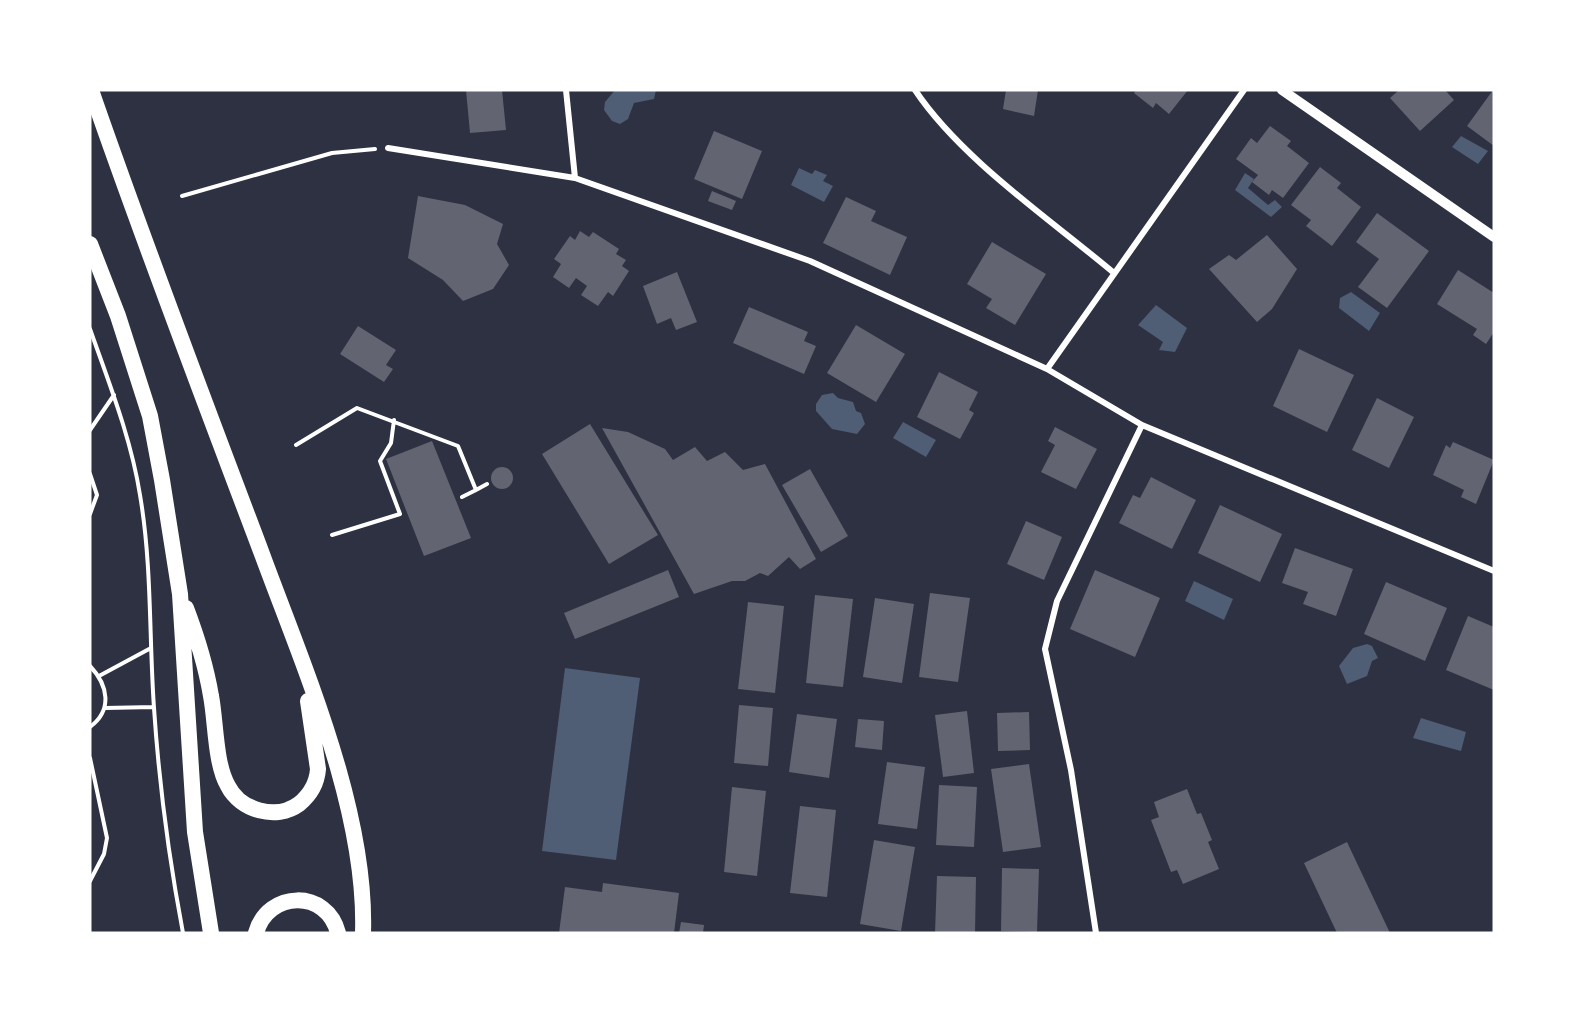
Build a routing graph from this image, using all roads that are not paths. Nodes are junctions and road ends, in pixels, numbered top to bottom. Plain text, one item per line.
1 (91, 90) edge
2 (566, 90) edge
3 (915, 90) edge
4 (1245, 90) edge
5 (1282, 90) edge
6 (388, 148) road end
7 (575, 178) junction
8 (1494, 237) edge
9 (90, 244) edge
10 (1114, 273) junction
11 (1047, 369) junction
12 (1142, 425) junction
13 (1494, 571) edge
14 (180, 594) junction
15 (306, 672) junction
16 (211, 933) edge
17 (256, 933) edge
18 (338, 933) edge
19 (363, 933) edge
20 (1096, 933) edge

1 - 15 highway
2 - 7 street
3 - 10 street
4 - 10 street
5 - 8 street
6 - 7 street
7 - 11 street
9 - 14 highway
10 - 11 street
11 - 12 street
12 - 13 street
12 - 20 street
14 - 15 highway
14 - 16 highway
15 - 19 highway
17 - 18 highway

